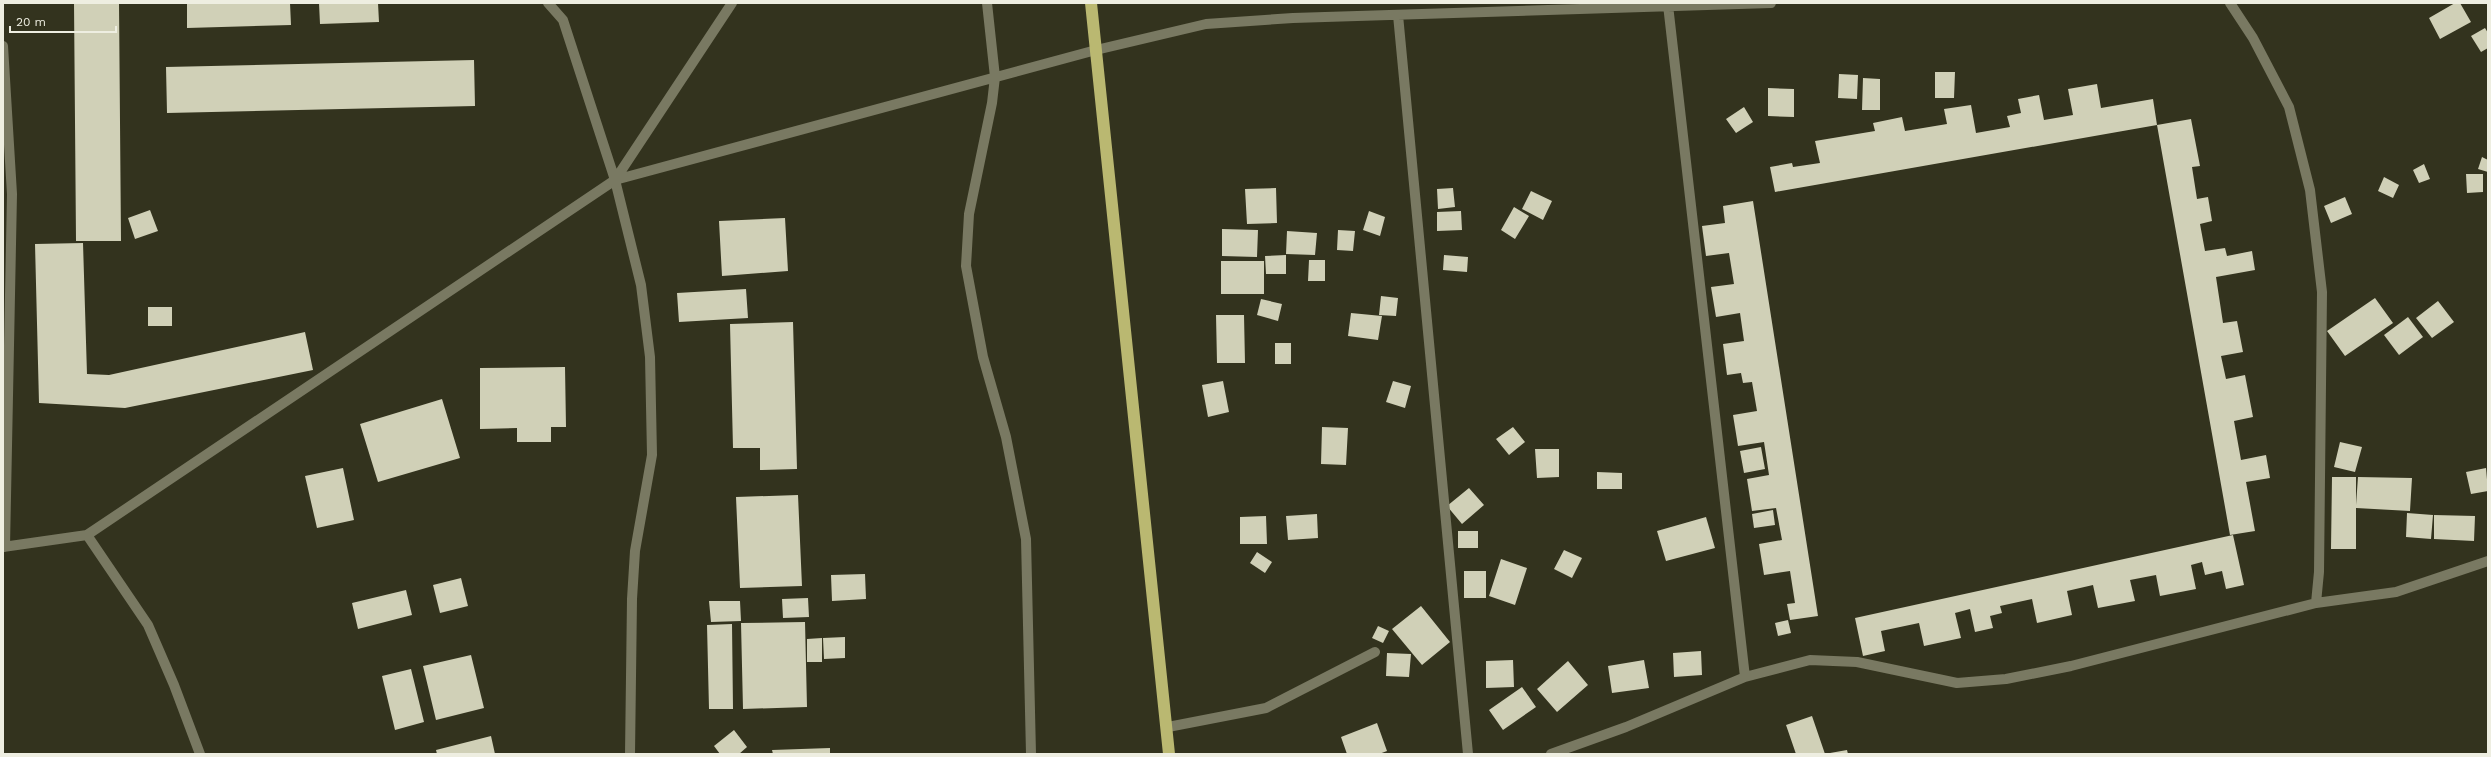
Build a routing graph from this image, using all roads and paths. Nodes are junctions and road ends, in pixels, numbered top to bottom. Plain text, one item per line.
1 (548, 3) edge
2 (732, 3) edge
3 (987, 3) edge
4 (1091, 3) edge
5 (1771, 3) edge
6 (2230, 3) edge
7 (1748, 4) edge
8 (1668, 5) junction
9 (1398, 15) junction
10 (3, 46) edge
11 (1096, 50) junction
12 (995, 78) junction
13 (5, 81) edge
14 (615, 180) junction
15 (87, 535) junction
16 (4, 547) edge
17 (2488, 561) edge
18 (2316, 604) junction
19 (1375, 652) dead end
20 (1745, 677) junction
21 (1168, 727) junction
22 (200, 754) edge
23 (630, 754) edge
24 (1031, 754) edge
25 (1170, 754) edge
26 (1468, 754) edge
27 (1551, 754) edge

1 - 14 street
2 - 14 street
3 - 12 street
4 - 11 highway
5 - 7 street
6 - 18 street
7 - 8 street
8 - 9 street
8 - 20 street
9 - 11 street
9 - 26 street
10 - 13 street
11 - 12 street
11 - 21 highway
12 - 14 street
12 - 24 street
13 - 16 street
14 - 15 street
14 - 23 street
15 - 16 street
15 - 22 street
17 - 18 street
18 - 20 street
19 - 21 street
20 - 27 street
21 - 25 highway

